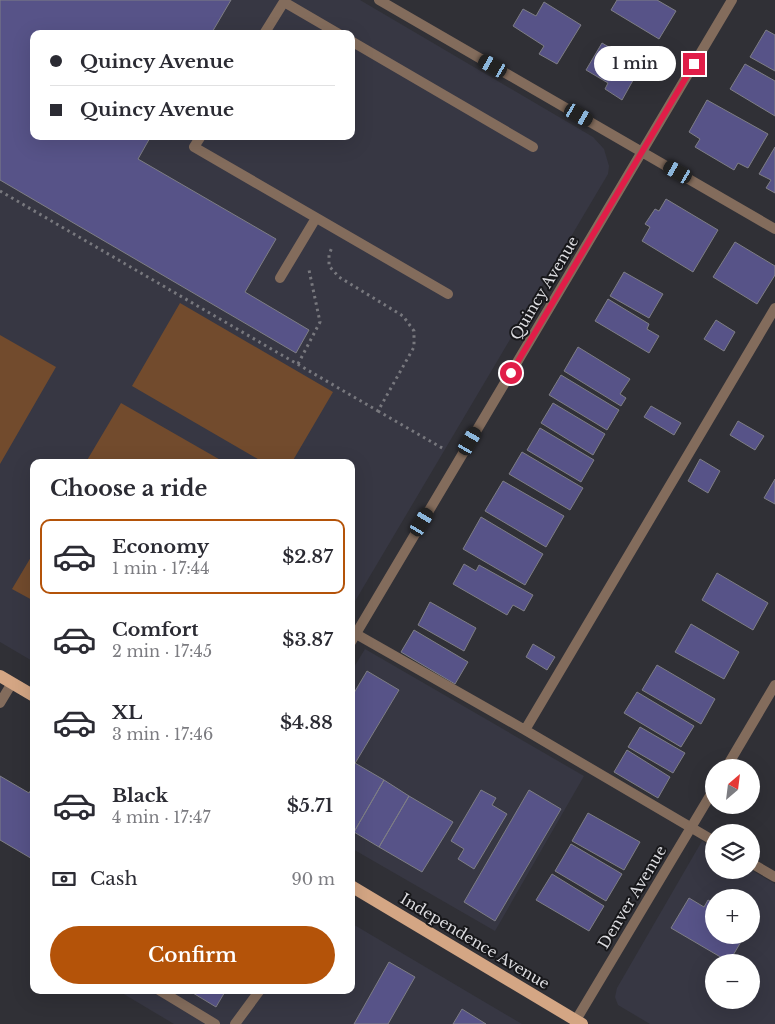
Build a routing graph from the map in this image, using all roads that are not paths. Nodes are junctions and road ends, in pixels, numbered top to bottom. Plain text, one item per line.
1 (379, 0) edge
2 (732, 0) edge
3 (284, 1) edge
4 (266, 30) edge
5 (332, 30) edge
6 (355, 43) edge
7 (198, 140) edge
8 (533, 147) dead end
9 (642, 151) junction
10 (316, 218) junction
11 (775, 229) edge
12 (280, 278) dead end
13 (448, 294) dead end
14 (775, 308) edge
15 (355, 636) edge
16 (355, 639) edge
17 (0, 676) edge
18 (12, 683) junction
19 (775, 685) edge
20 (30, 694) edge
21 (0, 703) edge
22 (525, 730) junction
23 (731, 759) edge
24 (705, 804) edge
25 (691, 828) junction
26 (705, 836) edge
27 (760, 868) edge
28 (775, 877) edge
29 (355, 888) edge
30 (166, 994) edge
31 (257, 994) edge
32 (579, 1022) edge
33 (215, 1024) edge
34 (235, 1024) edge

1 - 9 street
2 - 9 street, Quincy Avenue
3 - 4 street
3 - 5 street
6 - 8 street
7 - 10 street
9 - 11 street
9 - 15 street, Quincy Avenue
10 - 12 street
10 - 13 street
14 - 22 street
16 - 22 street
17 - 18 main road
18 - 20 main road
18 - 21 street
19 - 23 street
22 - 25 street
24 - 25 street, Denver Avenue
25 - 26 street
25 - 32 street, Denver Avenue
27 - 28 street
29 - 32 main road, Independence Avenue
30 - 33 street
31 - 34 street

